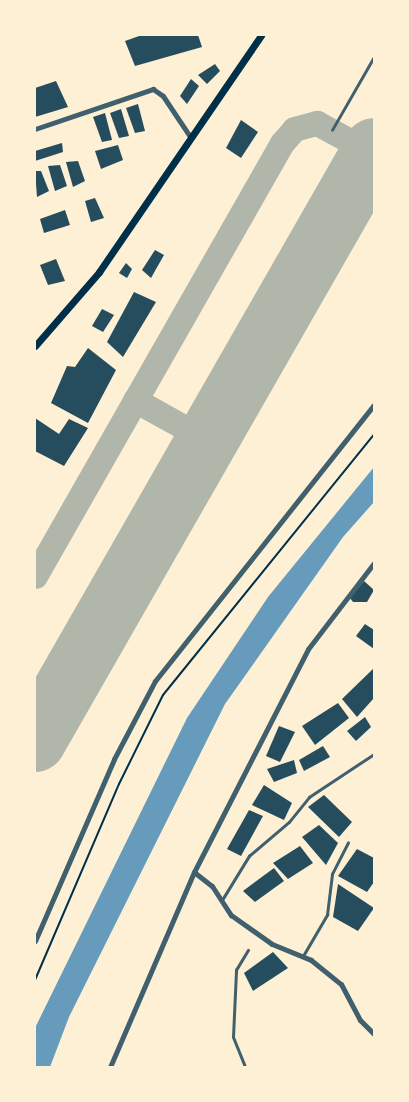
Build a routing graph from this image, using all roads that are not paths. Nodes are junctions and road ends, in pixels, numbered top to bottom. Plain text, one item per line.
1 (261, 35) edge
2 (374, 57) edge
3 (35, 129) edge
4 (332, 130) dead end
5 (189, 135) junction
6 (35, 346) edge
7 (374, 405) edge
8 (374, 563) edge
9 (374, 754) edge
10 (348, 843) dead end
11 (194, 872) junction
12 (221, 901) junction
13 (35, 941) edge
14 (248, 950) dead end
15 (302, 956) junction
16 (374, 1034) edge
17 (110, 1067) edge
18 (245, 1067) edge

1 - 5 main road
2 - 4 lane
3 - 5 street
5 - 6 main road
7 - 13 street
8 - 11 street
9 - 12 lane
10 - 15 lane
11 - 12 street
11 - 17 street
12 - 15 street
14 - 18 lane
15 - 16 street

